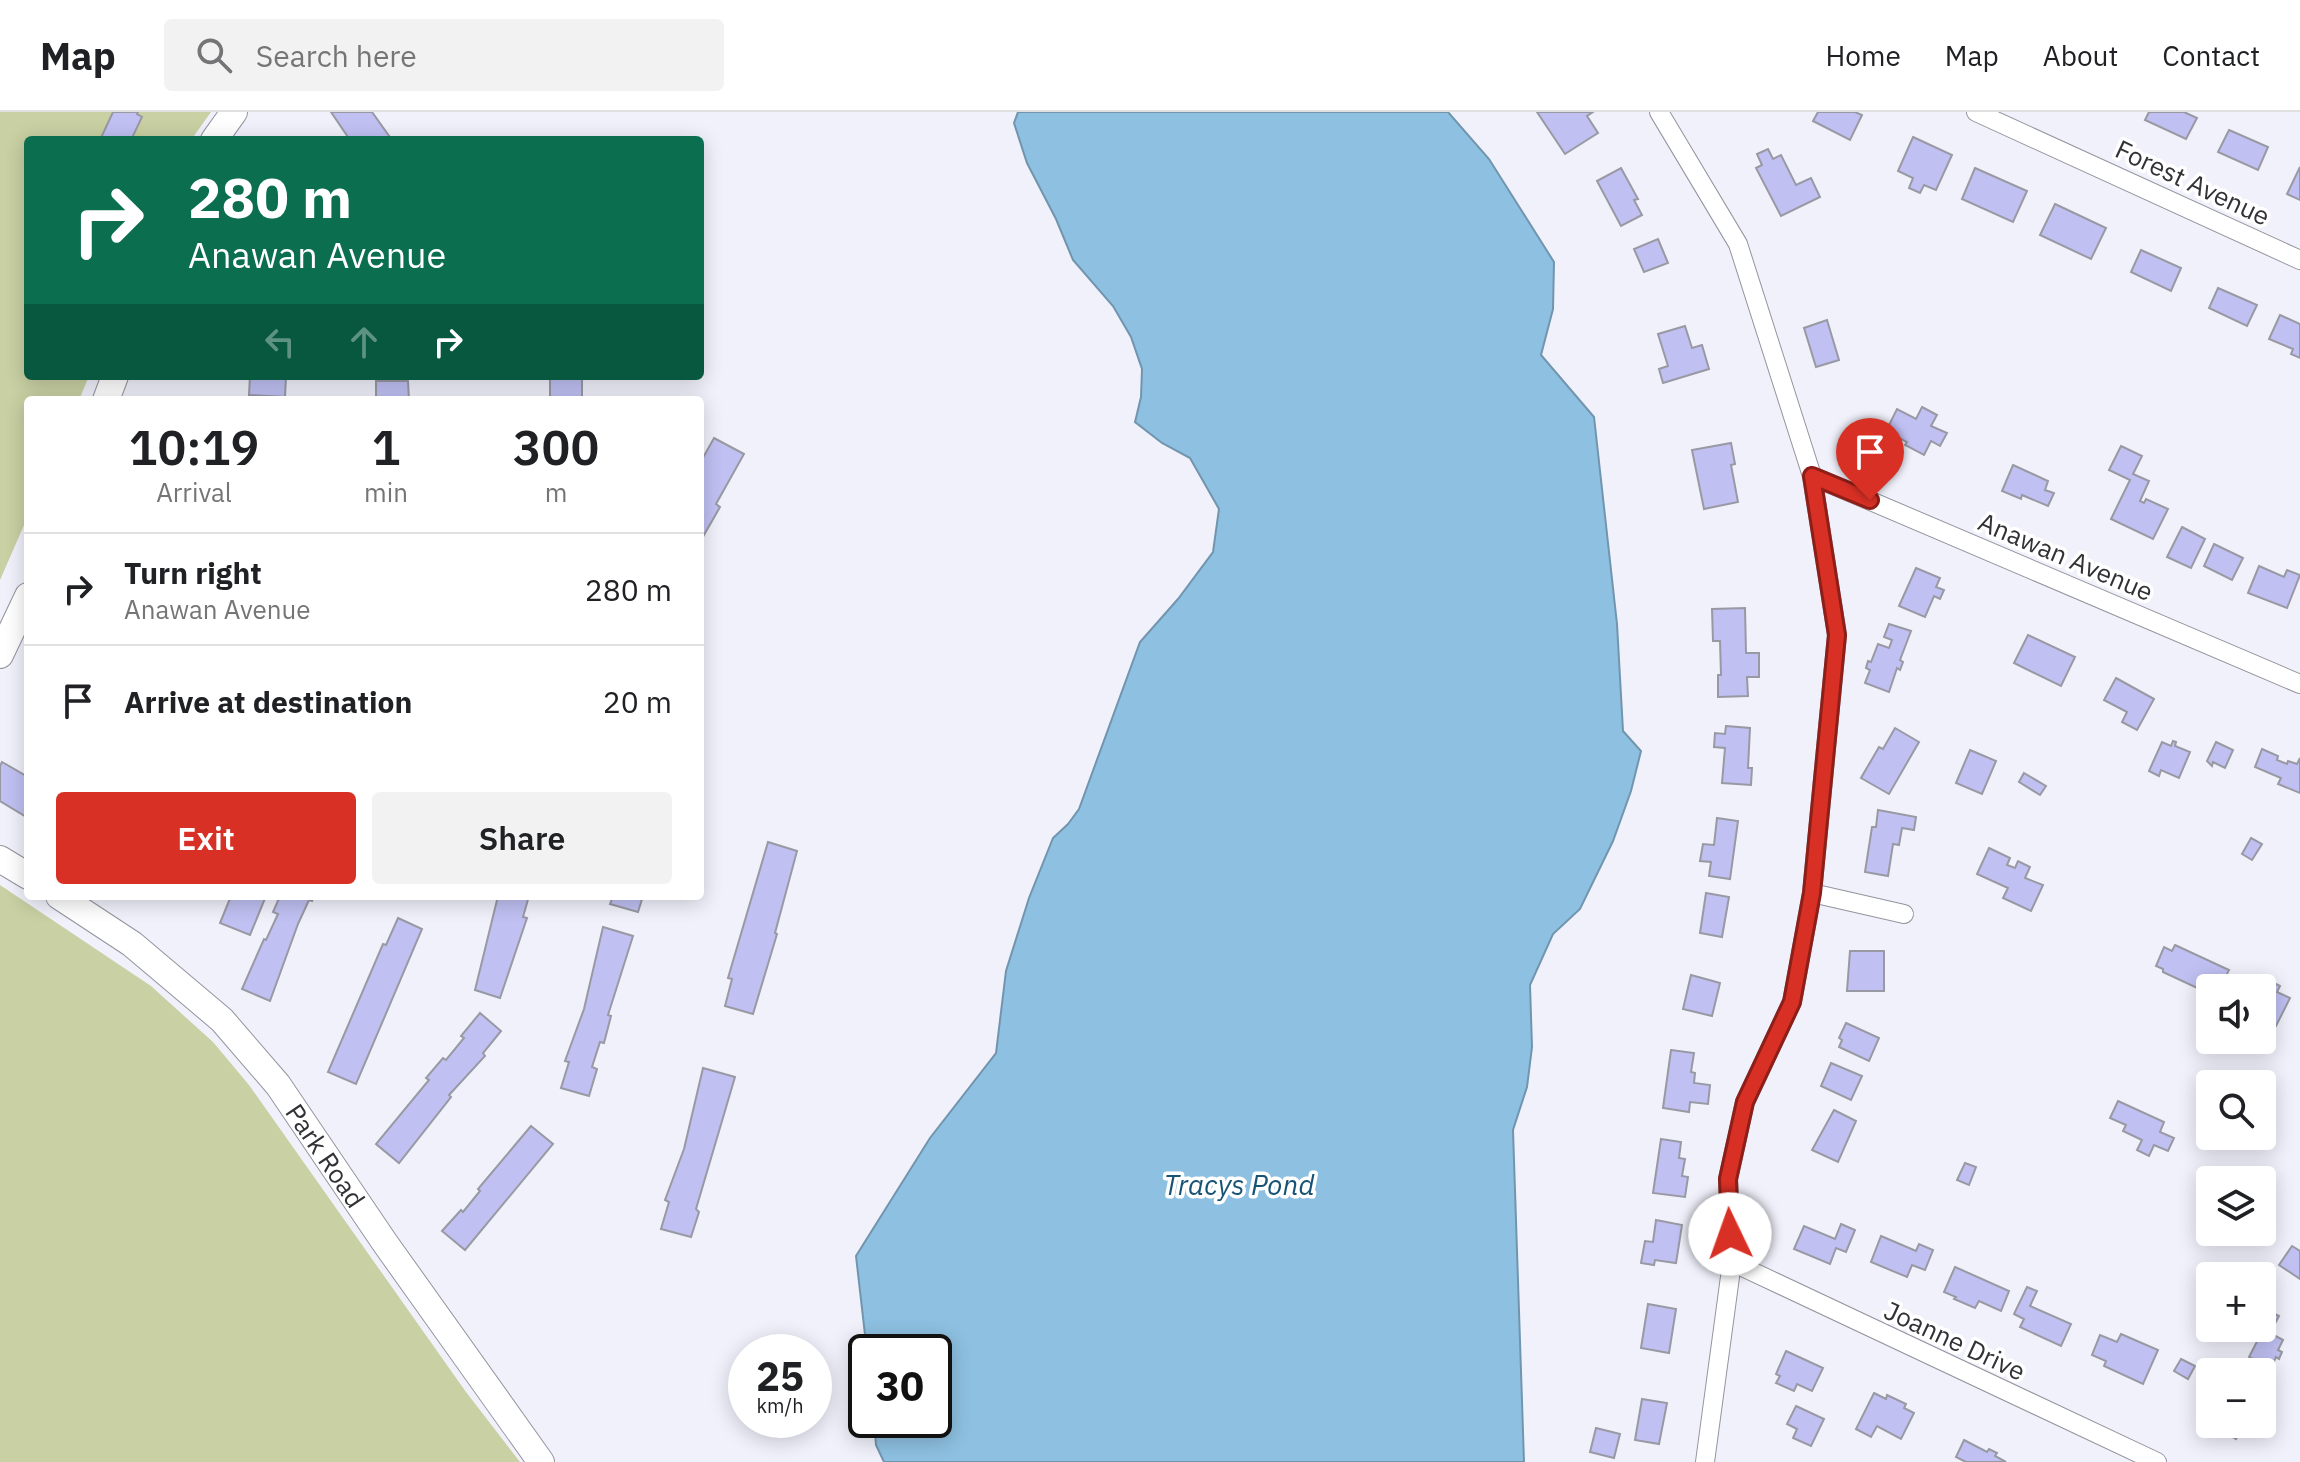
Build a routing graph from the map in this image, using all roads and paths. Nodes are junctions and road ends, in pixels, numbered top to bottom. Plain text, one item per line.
1 (234, 112) edge
2 (1659, 112) edge
3 (1976, 112) edge
4 (217, 136) edge
5 (2300, 260) edge
6 (1812, 476) junction
7 (24, 604) edge
8 (0, 655) edge
9 (2300, 684) edge
10 (0, 859) edge
11 (24, 874) edge
12 (1812, 893) junction
13 (65, 900) edge
14 (1904, 914) dead end
15 (1732, 1262) junction
16 (541, 1462) edge
17 (1705, 1462) edge
18 (2157, 1462) edge

1 - 4 main road
2 - 6 street
3 - 5 street, Forest Avenue
6 - 9 street, Anawan Avenue
6 - 12 street
7 - 8 main road
10 - 11 main road
12 - 14 street
12 - 15 street
13 - 16 main road, Park Road
15 - 17 street
15 - 18 street, Joanne Drive

